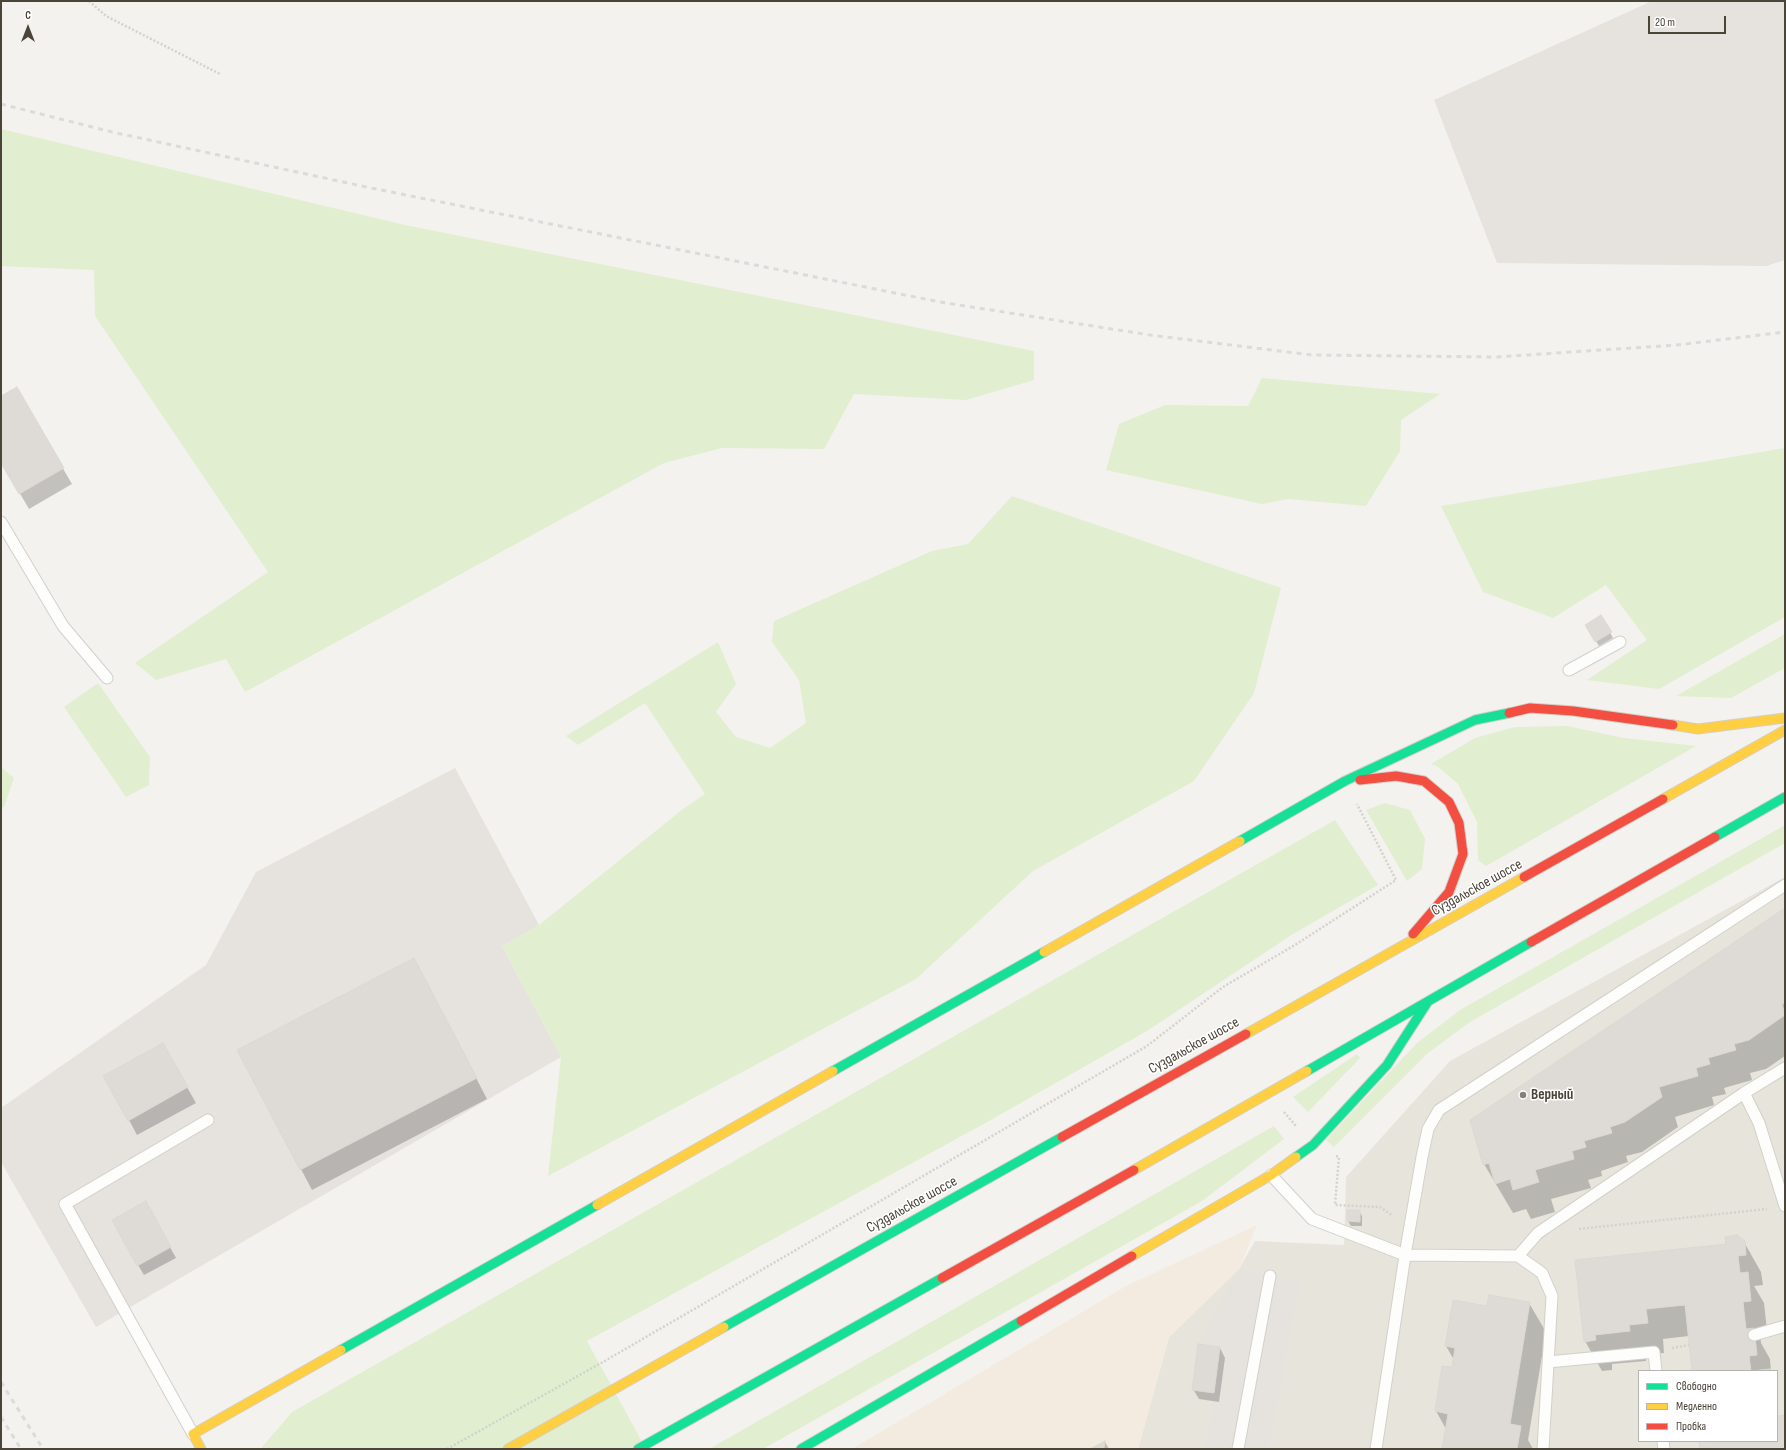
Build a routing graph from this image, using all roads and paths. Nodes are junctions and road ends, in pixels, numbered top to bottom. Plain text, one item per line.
1 (89, 1) edge
2 (220, 74) dead end
3 (1, 522) edge
4 (1620, 642) dead end
5 (1569, 670) dead end
6 (107, 678) dead end
7 (1785, 718) edge
8 (1785, 730) edge
9 (1345, 781) junction
10 (1785, 797) edge
11 (1785, 885) edge
12 (1403, 945) junction
13 (1430, 999) junction
14 (1785, 1068) edge
15 (1744, 1093) junction
16 (1284, 1112) dead end
17 (208, 1120) dead end
18 (1313, 1145) junction
19 (1271, 1175) junction
20 (1785, 1206) edge
21 (1770, 1209) dead end
22 (1410, 1228) junction
23 (1577, 1229) dead end
24 (1405, 1255) junction
25 (1518, 1256) junction
26 (1270, 1276) dead end
27 (1785, 1326) edge
28 (1754, 1336) dead end
29 (1548, 1362) junction
30 (1656, 1370) edge
31 (193, 1434) junction
32 (202, 1449) edge
33 (447, 1449) edge
34 (508, 1449) edge
35 (638, 1449) edge
36 (801, 1449) edge
37 (1238, 1449) edge
38 (1376, 1449) edge
39 (1543, 1449) edge

1 - 2 path
3 - 6 lane
4 - 5 lane
7 - 9 main road
8 - 12 main road, Суздальское шоссе
9 - 12 main road
9 - 31 main road
9 - 33 path
10 - 13 main road
11 - 22 lane
12 - 34 main road, Суздальское шоссе
13 - 18 main road
13 - 35 main road
14 - 15 lane
15 - 20 lane
15 - 25 lane
16 - 18 path
17 - 31 lane
18 - 19 main road
18 - 22 path
19 - 24 lane
19 - 36 main road
21 - 23 path
22 - 24 lane
24 - 25 lane
24 - 38 lane
25 - 29 lane
26 - 37 lane
27 - 28 lane
29 - 30 lane
29 - 39 lane
31 - 32 main road

